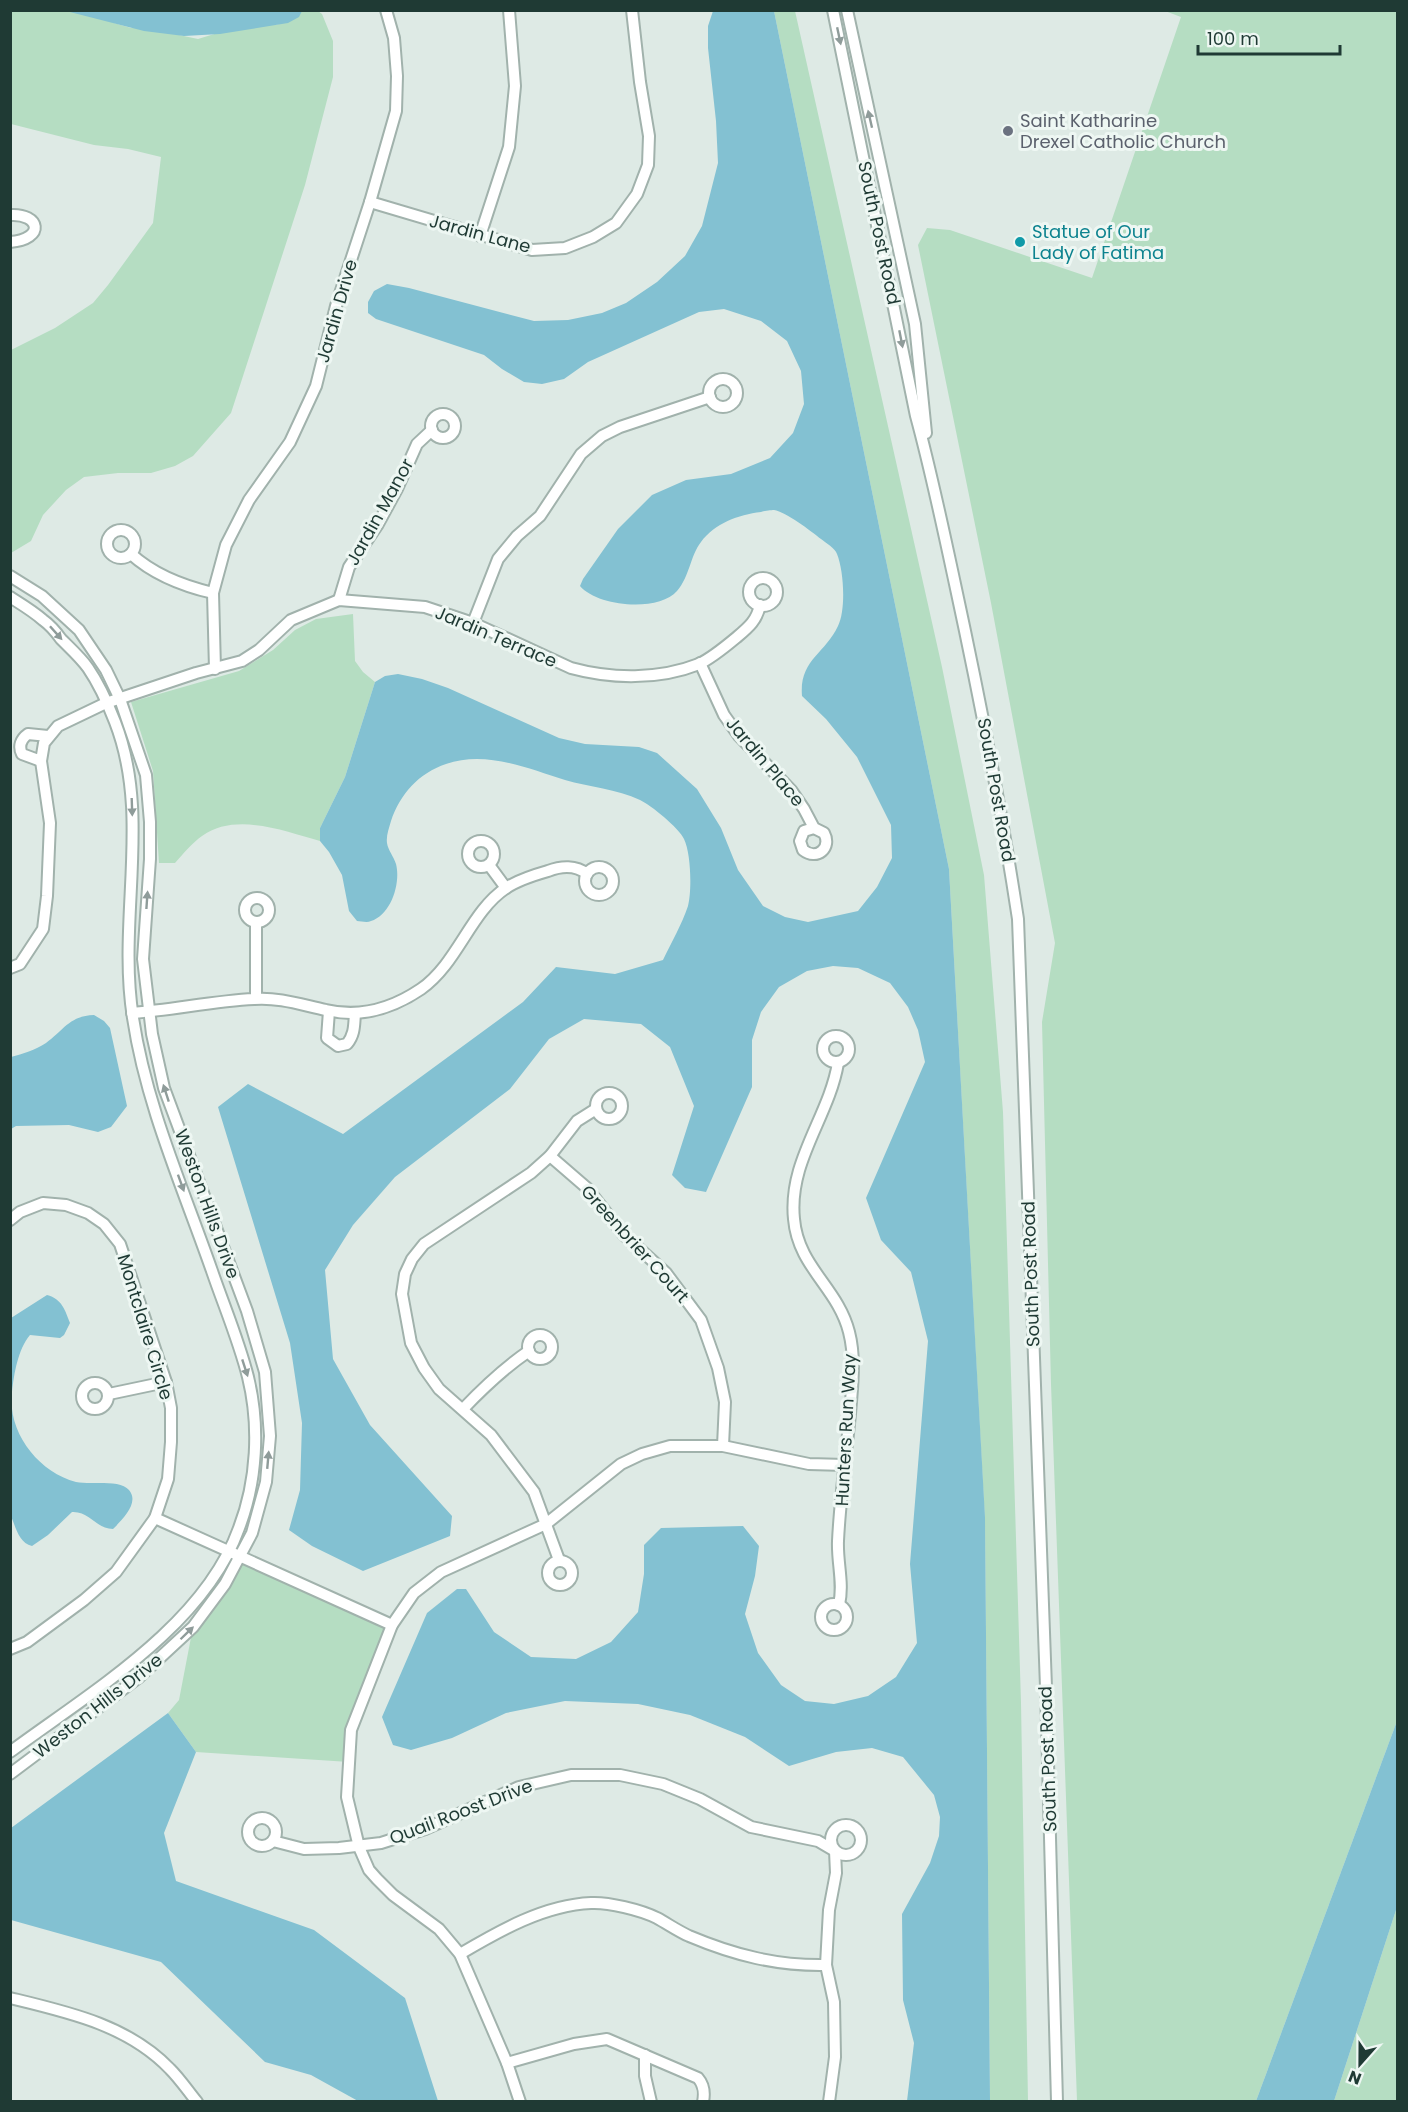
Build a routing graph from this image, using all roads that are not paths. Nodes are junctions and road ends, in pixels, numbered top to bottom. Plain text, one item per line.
1 (386, 10) edge
2 (509, 10) edge
3 (632, 10) edge
4 (833, 10) edge
5 (847, 10) edge
6 (883, 176) junction
7 (868, 179) junction
8 (370, 202) junction
9 (10, 215) edge
10 (480, 236) junction
11 (10, 242) edge
12 (710, 397) dead end
13 (432, 430) dead end
14 (927, 455) junction
15 (131, 554) dead end
16 (10, 576) edge
17 (213, 593) junction
18 (10, 597) edge
19 (339, 600) junction
20 (760, 605) dead end
21 (473, 623) junction
22 (699, 663) junction
23 (215, 669) junction
24 (120, 699) junction
25 (106, 703) junction
26 (48, 736) junction
27 (41, 761) junction
28 (814, 828) dead end
29 (489, 865) dead end
30 (586, 874) dead end
31 (506, 888) junction
32 (256, 922) dead end
33 (10, 968) edge
34 (256, 998) junction
35 (328, 1011) junction
36 (150, 1012) junction
37 (132, 1013) junction
38 (355, 1013) junction
39 (838, 1063) dead end
40 (596, 1109) dead end
41 (550, 1156) junction
42 (10, 1220) edge
43 (529, 1351) dead end
44 (166, 1382) junction
45 (109, 1394) dead end
46 (463, 1409) junction
47 (723, 1446) junction
48 (845, 1466) junction
49 (155, 1518) junction
50 (546, 1524) junction
51 (228, 1550) junction
52 (240, 1557) junction
53 (559, 1560) dead end
54 (839, 1605) dead end
55 (392, 1624) junction
56 (10, 1649) edge
57 (10, 1752) edge
58 (10, 1774) edge
59 (273, 1841) dead end
60 (359, 1847) junction
61 (460, 1954) junction
62 (826, 1965) junction
63 (10, 1998) edge
64 (645, 2055) junction
65 (507, 2062) junction
66 (197, 2102) edge
67 (520, 2102) edge
68 (651, 2102) edge
69 (703, 2102) edge
70 (830, 2102) edge
71 (1057, 2102) edge

1 - 8 street, Jardin Drive
2 - 10 street
3 - 10 street, Jardin Lane
4 -> 7 street, South Post Road
6 -> 5 street, South Post Road
6 - 7 street
6 - 14 street, South Post Road
7 -> 14 street, South Post Road
8 - 10 street, Jardin Lane
8 - 17 street, Jardin Drive
9 - 11 street
12 - 21 street
13 - 19 street, Jardin Manor
14 - 71 street, South Post Road
15 - 17 street
16 - 24 street, Weston Hills Drive
17 - 23 street, Jardin Drive
18 -> 25 street, Weston Hills Drive
19 - 21 street, Jardin Terrace
19 - 23 street, Jardin Terrace
20 - 22 street, Jardin Terrace
21 - 22 street, Jardin Terrace
22 - 28 street, Jardin Place
23 - 24 street, Jardin Terrace
24 - 25 street, Jardin Terrace
36 -> 24 street, Weston Hills Drive
25 - 26 street, Jardin Terrace
25 -> 37 street, Weston Hills Drive
26 - 27 street
26 - 27 street
27 - 33 street
29 - 31 street
30 - 31 street
31 - 38 street
32 - 34 street
34 - 35 street
34 - 36 street
35 - 38 street
35 - 38 street
36 - 37 street
52 -> 36 street, Weston Hills Drive
37 -> 51 street, Weston Hills Drive
39 - 48 street, Hunters Run Way
40 - 41 street
41 - 46 street
41 - 47 street, Greenbrier Court
42 - 44 street, Montclaire Circle
43 - 46 street
44 - 45 street
44 - 49 street, Montclaire Circle
46 - 50 street
47 - 48 street
47 - 50 street
48 - 54 street, Hunters Run Way
49 - 51 street
49 - 56 street, Montclaire Circle
50 - 53 street
50 - 55 street
51 - 52 street
51 - 57 street, Weston Hills Drive
52 - 55 street
58 -> 52 street, Weston Hills Drive
55 - 60 street
59 - 60 street, Quail Roost Drive
60 - 61 street
60 - 62 street, Quail Roost Drive
61 - 62 street
61 - 65 street
62 - 70 street, Quail Roost Drive
63 - 66 street
64 - 65 street
64 - 68 street
64 - 69 street
65 - 67 street

